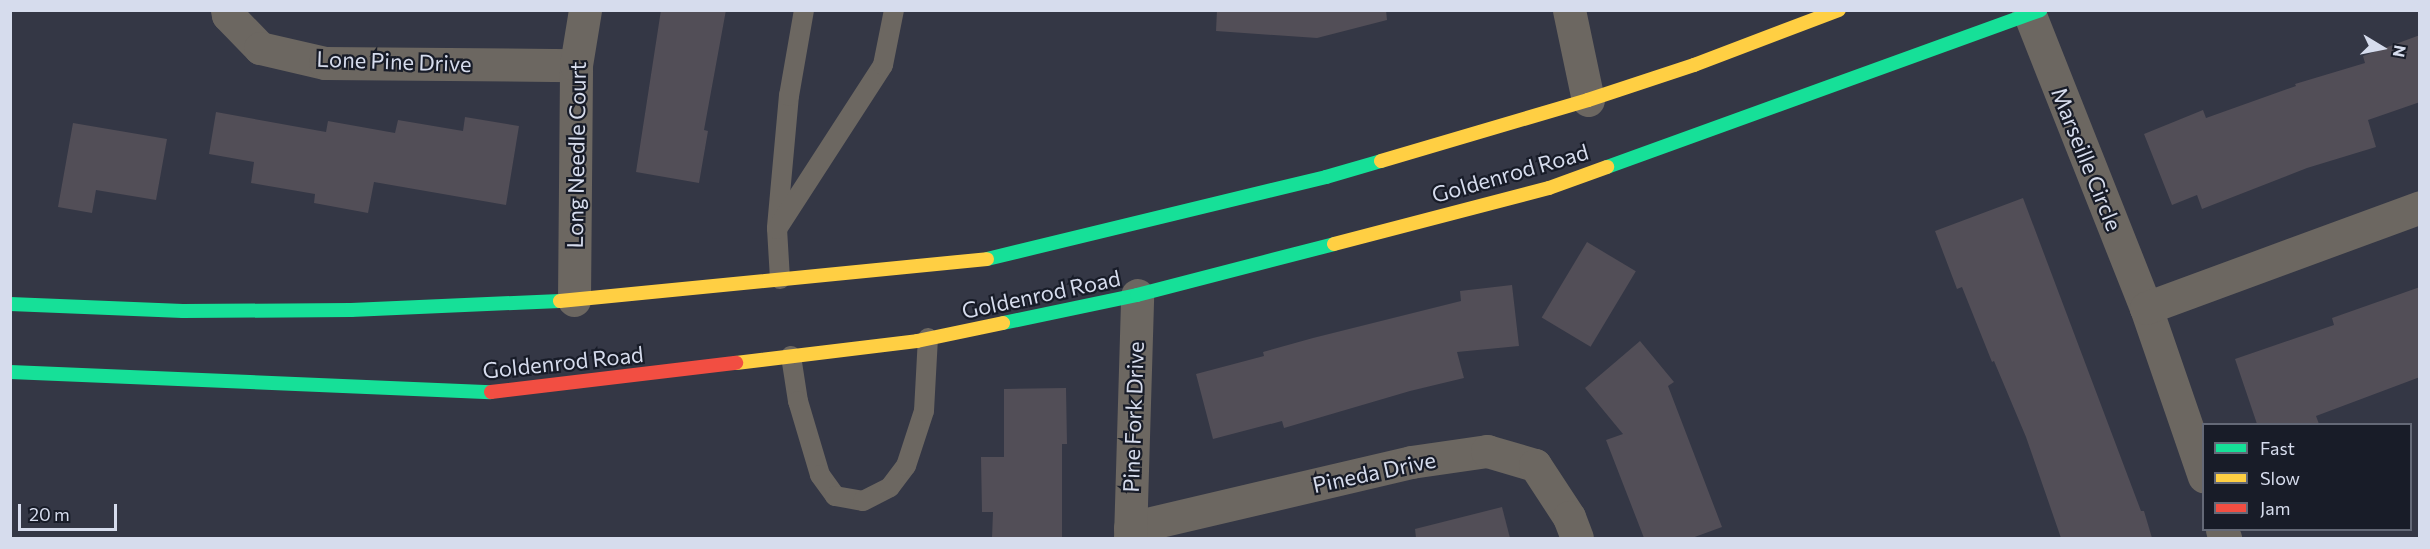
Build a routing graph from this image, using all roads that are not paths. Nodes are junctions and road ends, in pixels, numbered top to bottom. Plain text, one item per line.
1 (585, 10) edge
2 (804, 10) edge
3 (894, 10) edge
4 (1569, 10) edge
5 (1839, 10) edge
6 (2033, 12) edge
7 (227, 13) edge
8 (576, 65) junction
9 (1588, 100) junction
10 (2420, 207) edge
11 (777, 230) junction
12 (780, 279) junction
13 (1137, 295) junction
14 (574, 300) junction
15 (10, 304) edge
16 (30, 305) junction
17 (2146, 308) junction
18 (10, 312) edge
19 (928, 338) junction
20 (791, 356) junction
21 (10, 372) edge
22 (2202, 470) edge
23 (1130, 533) edge
24 (1577, 538) edge

1 - 8 street, Long Needle Court
2 - 11 lane
3 - 11 lane
4 - 9 street
5 - 9 main road, Goldenrod Road
6 - 13 main road, Goldenrod Road
6 - 17 street, Marseille Circle
7 - 8 street, Lone Pine Drive
8 - 14 street, Long Needle Court
9 - 12 main road, Goldenrod Road
10 - 17 street
11 - 12 lane
12 - 14 main road, Goldenrod Road
13 - 19 main road, Goldenrod Road
13 - 23 street, Pine Fork Drive
14 - 16 main road, Goldenrod Road
15 - 16 main road, Goldenrod Road
16 - 18 main road
17 - 22 street, Marseille Circle
19 - 20 main road, Goldenrod Road
19 - 20 lane
20 - 21 main road, Goldenrod Road
23 - 24 street, Pineda Drive

